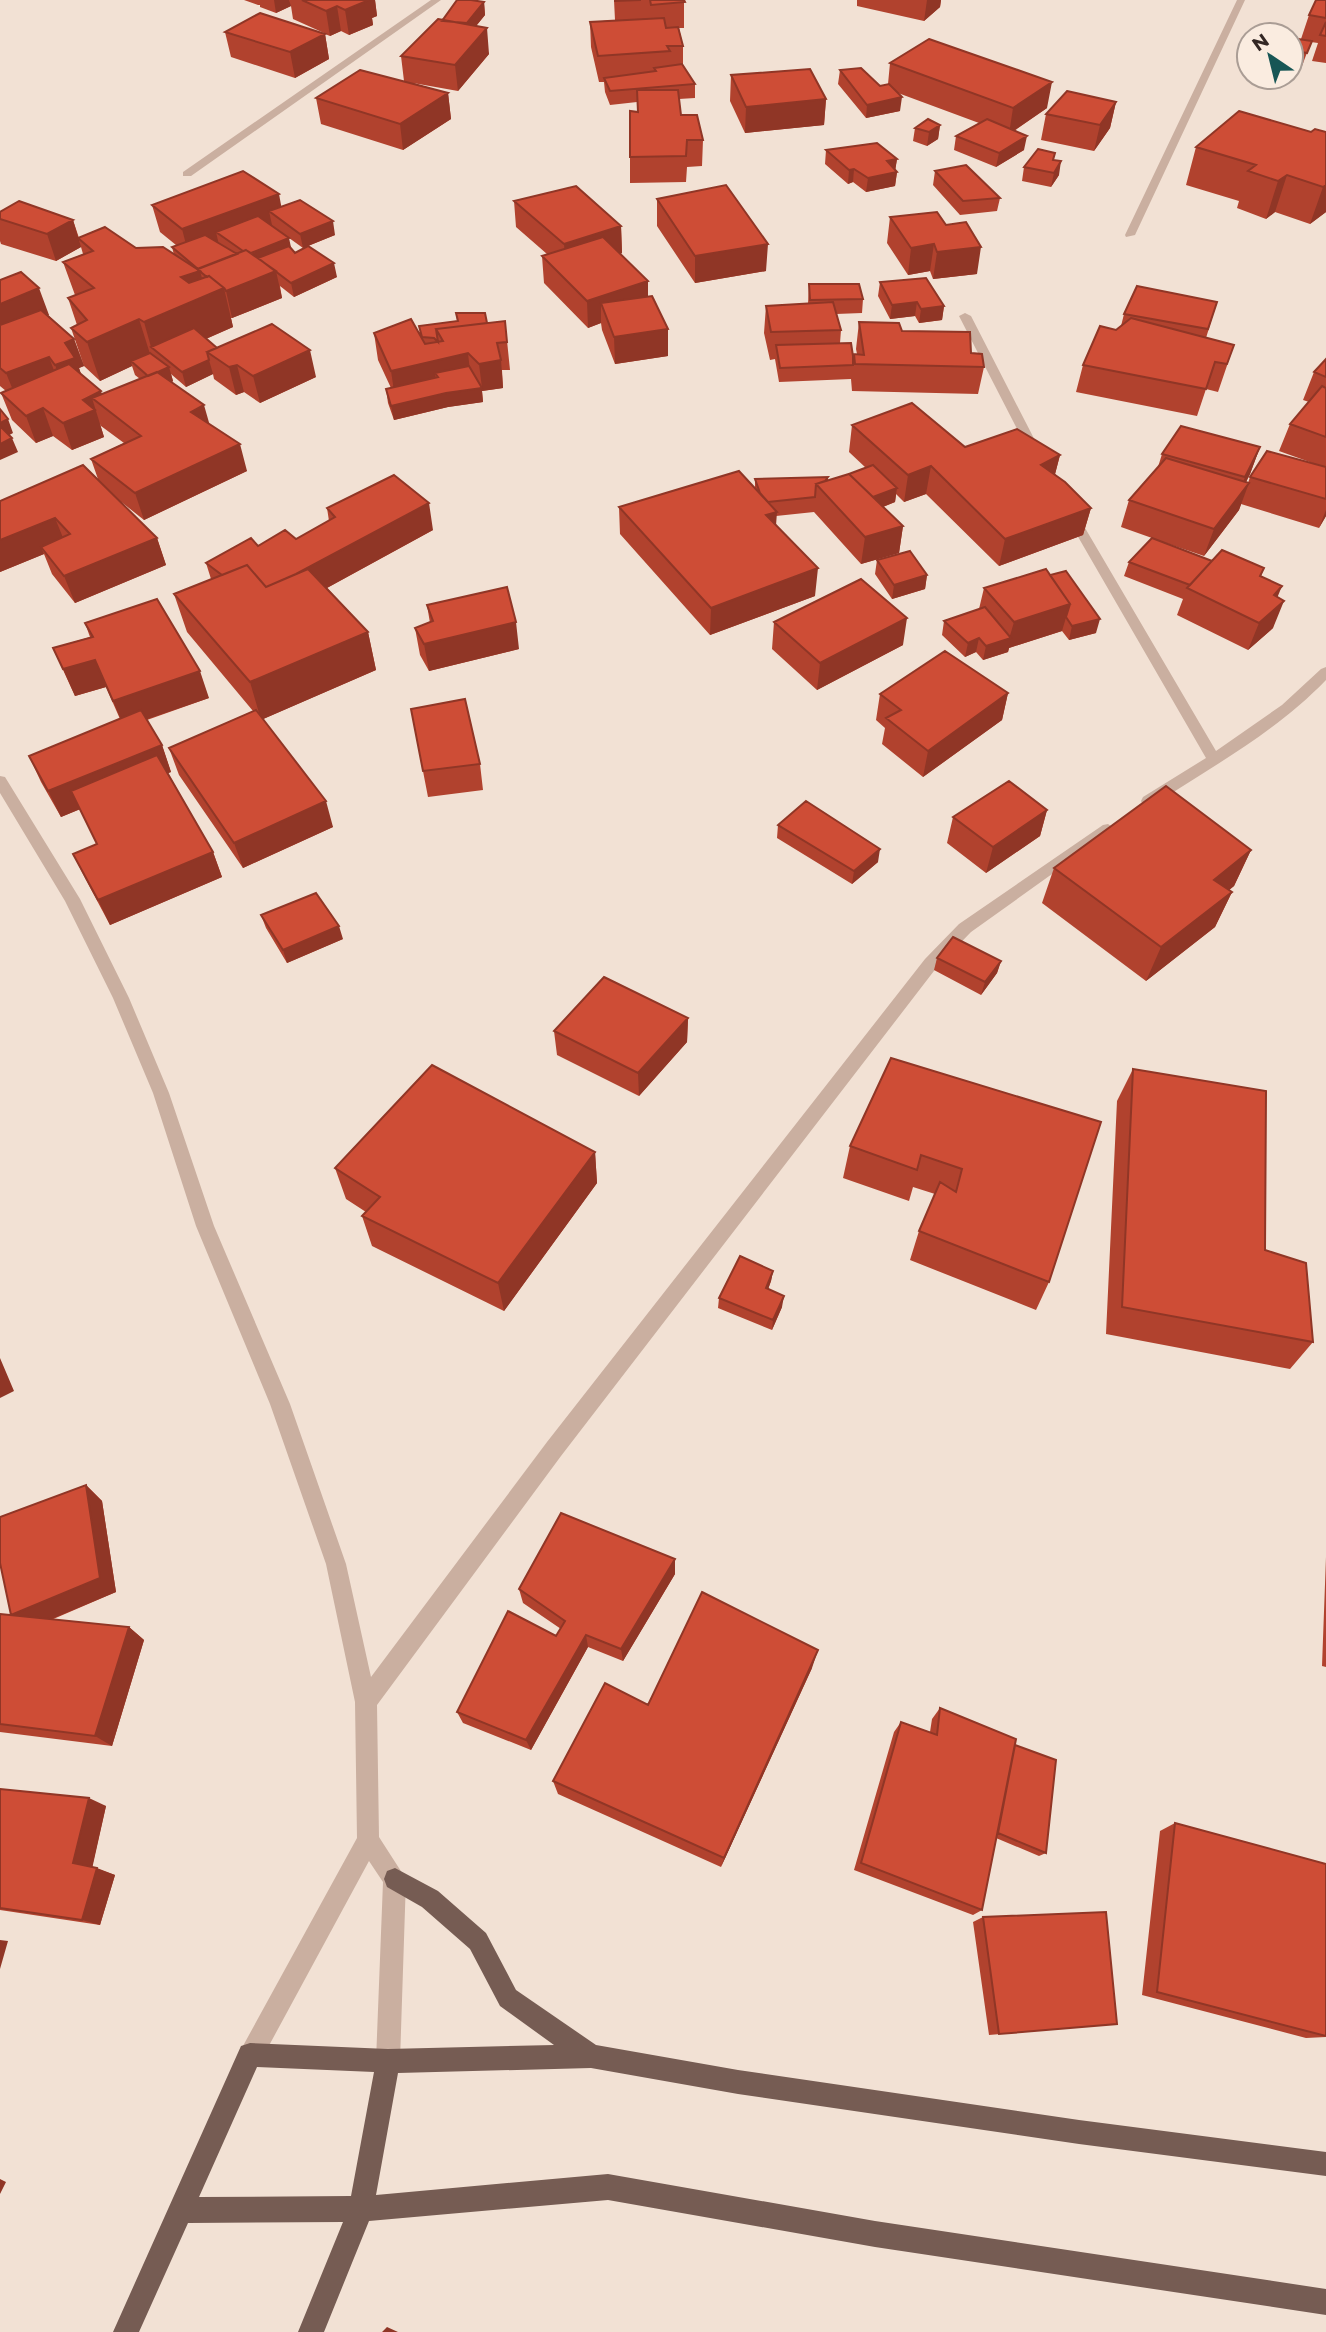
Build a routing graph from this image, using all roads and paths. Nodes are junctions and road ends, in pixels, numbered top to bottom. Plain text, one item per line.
1 (437, 0) edge
2 (1241, 0) edge
3 (187, 173) dead end
4 (1130, 235) dead end
5 (965, 316) dead end
6 (1047, 472) edge
7 (1065, 503) edge
8 (1326, 672) edge
9 (1213, 758) junction
10 (0, 781) edge
11 (366, 1702) junction
12 (368, 1840) junction
13 (396, 1879) junction
14 (250, 2055) junction
15 (591, 2056) junction
16 (388, 2061) junction
17 (1326, 2164) edge
18 (361, 2209) junction
19 (181, 2210) junction
20 (1326, 2302) edge
21 (126, 2332) edge
22 (311, 2332) edge

1 - 3 street
2 - 4 street
5 - 6 street
7 - 9 street
8 - 9 street
9 - 11 street
10 - 11 street
11 - 12 street
12 - 13 street
12 - 14 street
13 - 15 main road
13 - 16 street
14 - 16 main road
14 - 19 main road
15 - 16 main road
15 - 17 main road
16 - 18 main road
18 - 19 main road
18 - 20 main road
18 - 22 main road
19 - 21 main road

